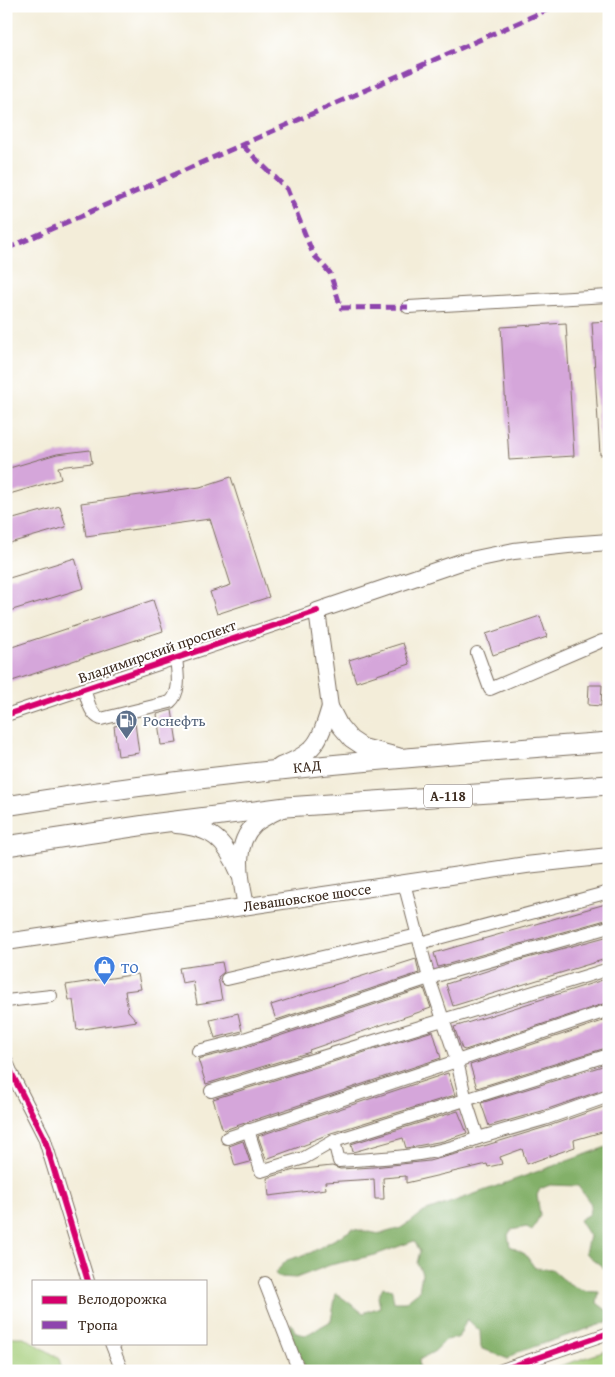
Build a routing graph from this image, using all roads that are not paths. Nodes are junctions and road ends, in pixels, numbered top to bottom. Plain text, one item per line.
1 (609, 296) edge
2 (408, 307) dead end
3 (609, 542) edge
4 (317, 611) junction
5 (609, 641) edge
6 (477, 653) dead end
7 (176, 657) junction
8 (84, 688) junction
9 (330, 707) junction
10 (6, 715) edge
11 (609, 742) edge
12 (402, 757) junction
13 (271, 770) junction
14 (609, 785) edge
15 (6, 806) edge
16 (286, 807) junction
17 (159, 823) junction
18 (6, 846) edge
19 (609, 856) edge
20 (240, 876) junction
21 (404, 883) junction
22 (609, 892) edge
23 (246, 906) junction
24 (609, 927) edge
25 (419, 939) junction
26 (6, 942) edge
27 (609, 969) edge
28 (429, 978) junction
29 (227, 979) dead end
30 (51, 996) dead end
31 (6, 1001) edge
32 (609, 1010) edge
33 (443, 1021) junction
34 (198, 1051) dead end
35 (609, 1055) edge
36 (6, 1060) edge
37 (457, 1061) junction
38 (211, 1091) dead end
39 (609, 1096) edge
40 (466, 1101) junction
41 (248, 1130) junction
42 (227, 1138) dead end
43 (478, 1138) junction
44 (334, 1141) junction
45 (88, 1280) edge
46 (264, 1283) dead end
47 (609, 1334) edge
48 (111, 1344) edge
49 (122, 1371) edge
50 (299, 1371) edge
51 (499, 1371) edge

1 - 2 street
3 - 4 main road, Владимирский проспект
4 - 7 street, Владимирский проспект
4 - 9 main road
5 - 6 street
7 - 8 street, Владимирский проспект
7 - 8 street
8 - 10 street, Владимирский проспект
9 - 12 main road
9 - 13 main road
11 - 12 highway, КАД
12 - 13 highway, КАД
13 - 15 highway, КАД
14 - 16 highway, А-118
16 - 17 highway, А-118
16 - 20 main road
17 - 18 highway, А-118
17 - 20 main road
19 - 21 main road, Левашовское шоссе
20 - 23 main road
21 - 23 main road, Левашовское шоссе
21 - 25 street
22 - 25 street
23 - 26 main road, Левашовское шоссе
24 - 28 street
25 - 28 street
25 - 29 street
27 - 33 street
28 - 33 street
28 - 34 street
30 - 31 street
32 - 37 street
33 - 37 street
33 - 38 street
35 - 40 street
36 - 45 street
37 - 40 street
37 - 41 street
39 - 43 street
40 - 43 street
40 - 44 street
41 - 42 street
41 - 44 street
43 - 44 street
46 - 50 street
47 - 51 street
48 - 49 street

